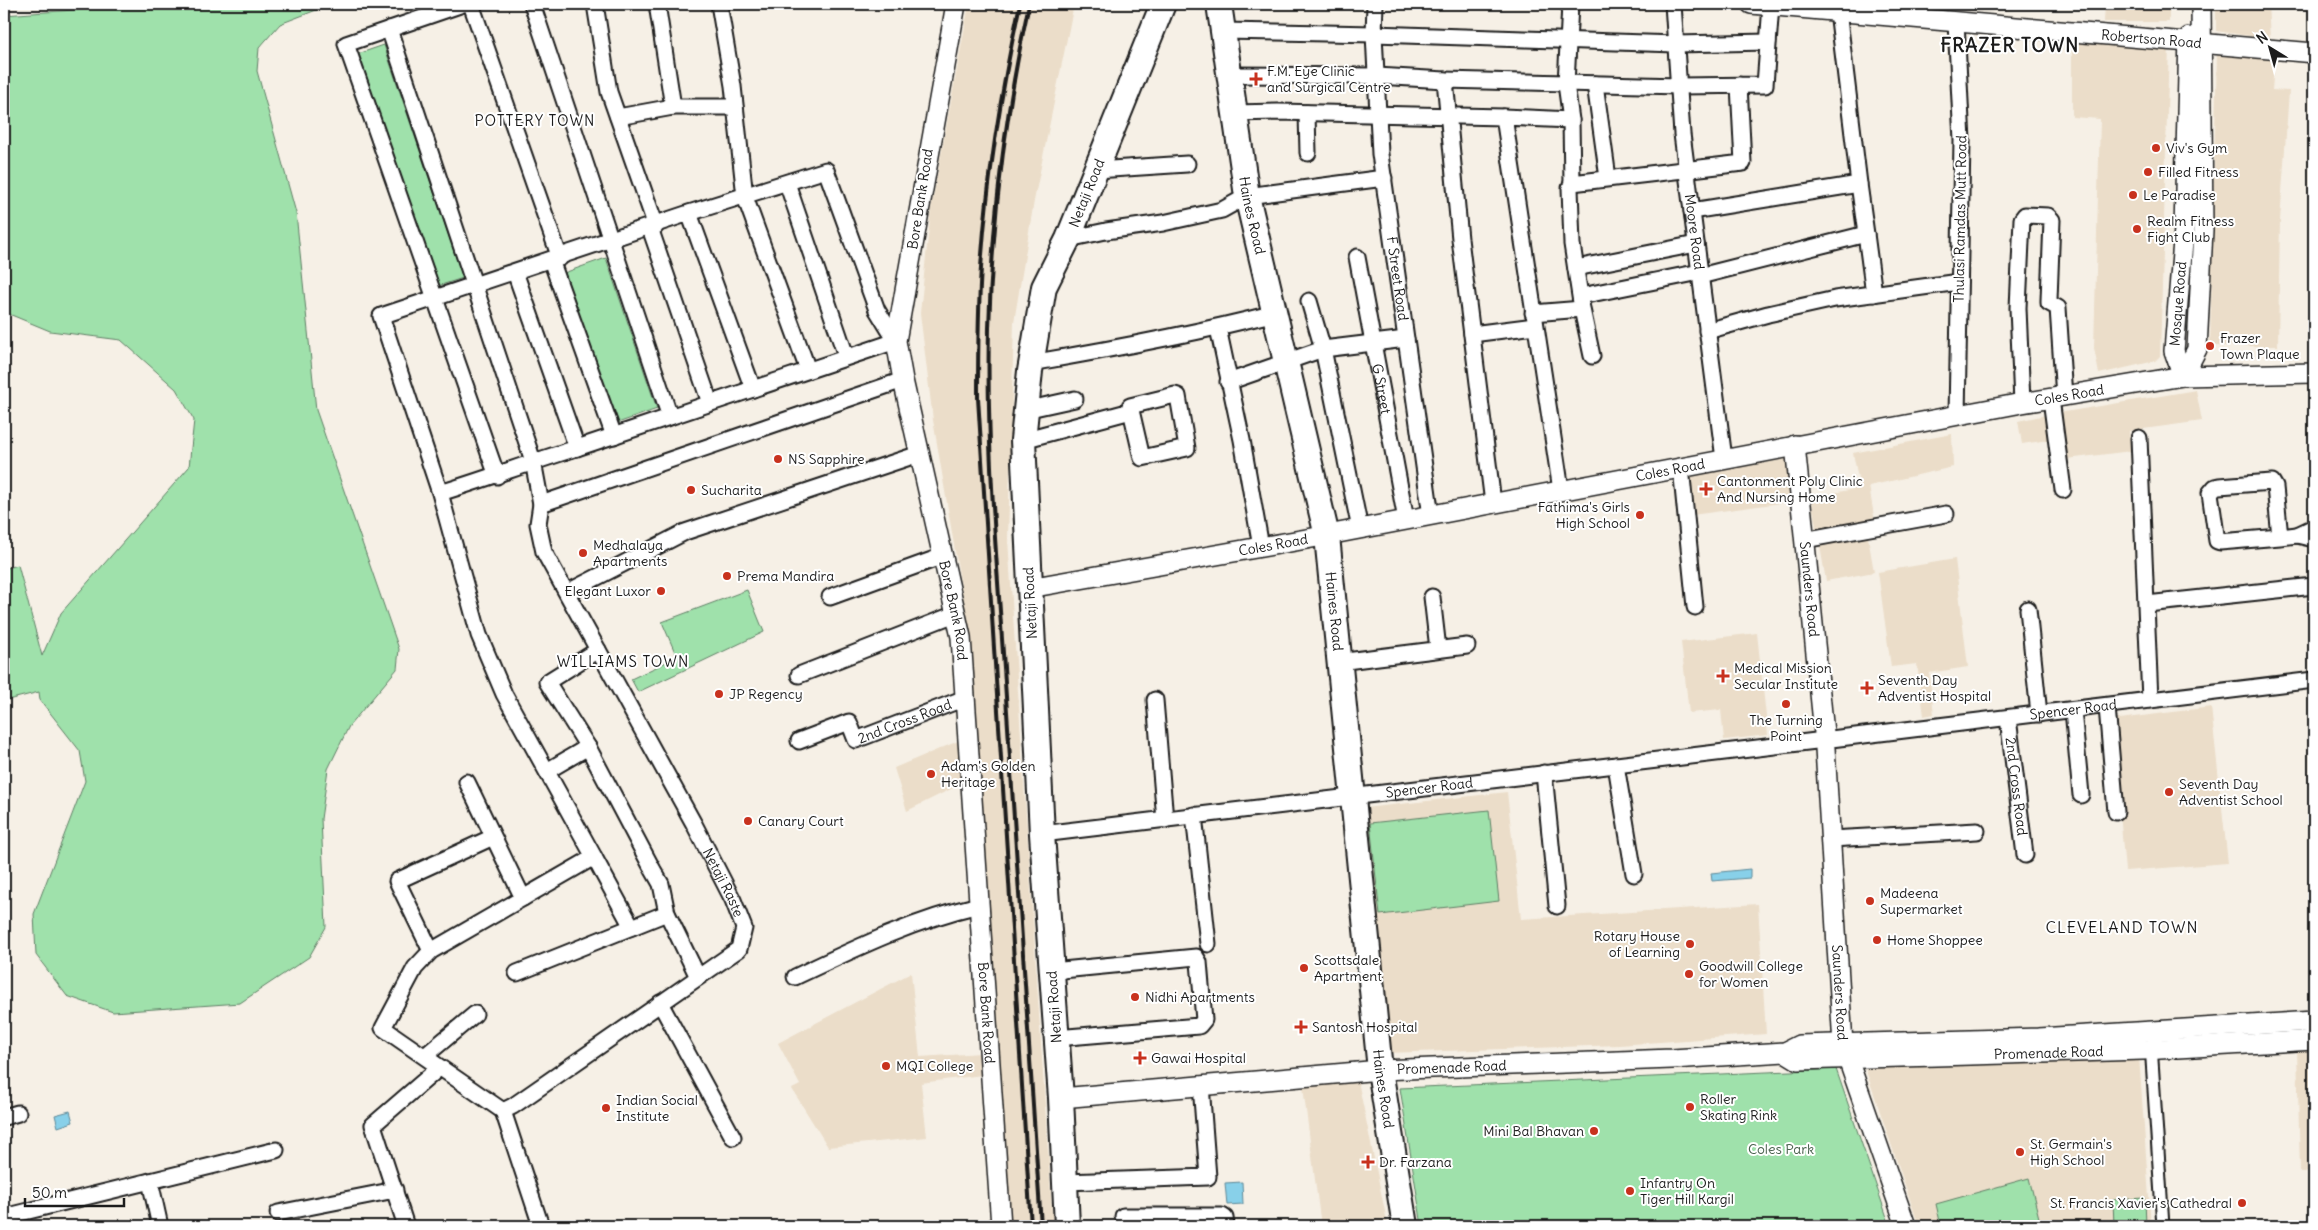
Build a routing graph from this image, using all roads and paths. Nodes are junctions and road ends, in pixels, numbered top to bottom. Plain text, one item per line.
1 (463, 4) edge
2 (471, 4) edge
3 (532, 4) edge
4 (595, 4) edge
5 (657, 4) edge
6 (719, 4) edge
7 (956, 4) edge
8 (1163, 4) edge
9 (1219, 4) edge
10 (1375, 4) edge
11 (1570, 4) edge
12 (1673, 4) edge
13 (1762, 4) edge
14 (2189, 4) edge
15 (2201, 4) edge
16 (1838, 11) junction
17 (1956, 22) junction
18 (389, 29) junction
19 (1223, 32) junction
20 (1374, 34) junction
21 (1568, 39) junction
22 (1768, 42) junction
23 (2196, 43) junction
24 (1676, 44) junction
25 (2314, 53) edge
26 (1228, 75) junction
27 (1377, 76) junction
28 (1446, 80) junction
29 (1566, 84) junction
30 (1595, 84) junction
31 (1739, 85) junction
32 (1679, 86) junction
33 (735, 106) junction
34 (673, 107) junction
35 (1234, 113) junction
36 (1308, 113) junction
37 (1379, 114) junction
38 (1449, 115) junction
39 (1504, 117) junction
40 (618, 118) junction
41 (1571, 120) junction
42 (1308, 153) dead end
43 (1187, 164) dead end
44 (1096, 170) junction
45 (1686, 170) junction
46 (1384, 178) junction
47 (1608, 178) junction
48 (787, 183) junction
49 (1572, 183) junction
50 (1859, 184) junction
51 (1247, 196) junction
52 (745, 197) junction
53 (1692, 211) junction
54 (690, 213) junction
55 (653, 227) junction
56 (1866, 234) junction
57 (1068, 239) junction
58 (612, 240) junction
59 (1696, 244) junction
60 (1357, 256) dead end
61 (556, 259) junction
62 (1576, 268) junction
63 (515, 272) junction
64 (1700, 274) junction
65 (1960, 282) junction
66 (474, 286) junction
67 (1874, 294) junction
68 (436, 298) junction
69 (1309, 301) dead end
70 (1581, 303) junction
71 (1275, 313) junction
72 (1534, 320) junction
73 (1218, 328) junction
74 (1707, 331) junction
75 (1472, 334) junction
76 (1406, 339) junction
77 (896, 340) junction
78 (1372, 342) junction
79 (1322, 349) junction
80 (846, 356) junction
81 (1592, 356) dead end
82 (1286, 361) junction
83 (1031, 363) junction
84 (808, 370) junction
85 (2314, 373) edge
86 (2183, 376) junction
87 (903, 380) junction
88 (1228, 382) junction
89 (753, 389) junction
90 (2058, 398) junction
91 (1075, 399) dead end
92 (2022, 403) junction
93 (710, 404) junction
94 (1026, 410) junction
95 (1131, 411) junction
96 (1957, 416) junction
97 (670, 417) junction
98 (614, 436) junction
99 (2138, 438) dead end
100 (1023, 440) junction
101 (1795, 445) junction
102 (577, 448) junction
103 (919, 454) junction
104 (1724, 459) junction
105 (533, 461) junction
106 (1681, 467) junction
107 (497, 476) junction
108 (1561, 490) junction
109 (2063, 490) dead end
110 (440, 493) junction
111 (1493, 503) junction
112 (540, 504) junction
113 (1946, 514) dead end
114 (1431, 516) junction
115 (1406, 520) junction
116 (2314, 527) edge
117 (1360, 529) junction
118 (2297, 535) junction
119 (1327, 536) junction
120 (2280, 537) junction
121 (2314, 539) edge
122 (1804, 540) junction
123 (1261, 547) junction
124 (942, 556) junction
125 (2314, 586) edge
126 (1029, 588) junction
127 (568, 592) junction
128 (1432, 596) dead end
129 (830, 597) dead end
130 (2147, 604) junction
131 (1695, 606) dead end
132 (2028, 609) dead end
133 (955, 614) junction
134 (1468, 646) dead end
135 (1438, 649) junction
136 (598, 650) junction
137 (1338, 662) junction
138 (799, 675) dead end
139 (2314, 680) edge
140 (965, 698) junction
141 (1154, 700) dead end
142 (2150, 700) junction
143 (2107, 707) junction
144 (2073, 710) junction
145 (2039, 714) junction
146 (2008, 718) junction
147 (1824, 740) junction
148 (799, 741) dead end
149 (588, 747) junction
150 (1616, 765) junction
151 (547, 771) junction
152 (1544, 773) junction
153 (467, 782) dead end
154 (2081, 795) dead end
155 (1351, 796) junction
156 (2116, 812) dead end
157 (1194, 815) junction
158 (1165, 820) junction
159 (1977, 831) dead end
160 (1042, 834) junction
161 (493, 837) junction
162 (1830, 839) junction
163 (2025, 855) dead end
164 (594, 857) junction
165 (1634, 874) dead end
166 (523, 898) junction
167 (979, 905) junction
168 (1557, 906) dead end
169 (668, 913) junction
170 (632, 927) junction
171 (1208, 944) dead end
172 (431, 951) junction
173 (1052, 971) junction
174 (517, 973) dead end
175 (698, 977) junction
176 (795, 977) dead end
177 (660, 1003) junction
178 (475, 1014) dead end
179 (2314, 1021) edge
180 (1056, 1038) junction
181 (2147, 1040) junction
182 (2314, 1040) edge
183 (1845, 1052) junction
184 (425, 1056) junction
185 (438, 1068) junction
186 (1380, 1070) junction
187 (1201, 1085) junction
188 (1060, 1098) junction
189 (503, 1111) junction
190 (733, 1137) dead end
191 (276, 1150) dead end
192 (150, 1181) junction
193 (1065, 1182) junction
194 (396, 1190) junction
195 (278, 1213) dead end
196 (1123, 1216) dead end
197 (4, 1217) edge
198 (1167, 1221) edge
199 (160, 1226) edge
200 (406, 1226) edge
201 (542, 1226) edge
202 (1001, 1226) edge
203 (1067, 1226) edge
204 (1226, 1226) edge
205 (1405, 1226) edge
206 (1906, 1226) edge
207 (2163, 1226) edge

1 - 18 street
2 - 61 street
3 - 58 street
4 - 40 street
5 - 34 street
6 - 33 street
7 - 77 street, Bore Bank Road
8 - 44 main road, Netaji Road
9 - 19 main road, Haines Road
10 - 20 street, F Street Road
11 - 21 street
12 - 24 street, Moore Road
13 - 16 street, Robertson Road
13 - 22 street
14 - 23 street, Mosque Road
15 - 23 street, Mosque Road
16 - 17 street, Robertson Road
16 - 50 street
17 - 23 street, Robertson Road
17 - 65 street, Thulasi Ramdas Mutt Road
18 - 66 street, Netaji Raste
18 - 68 street
19 - 20 street
19 - 26 main road, Haines Road
20 - 21 street
20 - 27 street, F Street Road
21 - 24 street
21 - 29 street
22 - 24 street
22 - 31 street
23 - 25 street, Robertson Road
23 - 86 street, Mosque Road
24 - 32 street, Moore Road
26 - 27 street
26 - 35 main road, Haines Road
27 - 28 street
27 - 37 street, F Street Road
28 - 29 street
28 - 38 street
29 - 30 street
29 - 41 street
30 - 32 street
30 - 47 street
31 - 32 street
31 - 45 street
32 - 45 street, Moore Road
33 - 34 street
33 - 52 street
34 - 40 street
35 - 36 street
35 - 51 main road, Haines Road
36 - 37 street
36 - 42 street
37 - 38 street
37 - 46 street, F Street Road
38 - 39 street
38 - 75 street
39 - 41 street
39 - 72 street
40 - 55 street
41 - 49 street
43 - 44 street
44 - 57 main road, Netaji Road
45 - 47 street
45 - 53 street, Moore Road
46 - 51 street
46 - 76 street, F Street Road
47 - 49 street
48 - 52 street
48 - 77 street
48 - 80 street
49 - 62 street
50 - 53 street
50 - 56 street
51 - 57 street
51 - 71 main road, Haines Road
52 - 54 street
52 - 84 street
53 - 59 street, Moore Road
54 - 55 street
54 - 89 street
55 - 58 street
55 - 93 street
56 - 64 street
56 - 67 street
57 - 83 main road, Netaji Road
58 - 61 street
58 - 97 street
59 - 62 street
59 - 64 street, Moore Road
60 - 78 street, G Street
61 - 63 street
61 - 98 street
62 - 70 street
63 - 66 street
63 - 102 street
64 - 70 street
64 - 74 street, Moore Road
65 - 67 street
65 - 96 street, Thulasi Ramdas Mutt Road
66 - 68 street
66 - 105 street, Netaji Raste
67 - 74 street
68 - 107 street
68 - 110 street
69 - 79 street
70 - 72 street
70 - 81 street
71 - 73 street
71 - 82 main road, Haines Road
72 - 75 street
72 - 108 street
73 - 83 street
73 - 88 street
74 - 104 street, Moore Road
75 - 111 street
76 - 78 street
76 - 114 street, F Street Road
77 - 80 street
77 - 87 street, Bore Bank Road
78 - 79 street
78 - 115 street, G Street
79 - 82 street
79 - 117 street
80 - 84 street
82 - 88 street
82 - 119 main road, Haines Road
83 - 94 main road, Netaji Road
84 - 89 street
85 - 86 street, Coles Road
86 - 90 street, Coles Road
87 - 103 street, Bore Bank Road
87 - 112 street
88 - 123 street
89 - 93 street
90 - 92 street, Coles Road
90 - 92 street
90 - 109 street
91 - 94 street
92 - 96 street, Coles Road
93 - 97 street
94 - 100 main road, Netaji Road
95 - 95 street
95 - 100 street
96 - 101 street, Coles Road
97 - 98 street
98 - 102 street
99 - 130 street
100 - 126 main road, Netaji Road
101 - 104 street, Coles Road
101 - 122 street, Saunders Road
102 - 105 street
103 - 124 street, Bore Bank Road
103 - 127 street
104 - 106 street, Coles Road
105 - 107 street
105 - 112 street, Netaji Raste
106 - 108 street, Coles Road
106 - 131 street
107 - 110 street
108 - 111 street, Coles Road
110 - 151 street
111 - 114 street, Coles Road
112 - 127 street, Netaji Raste
113 - 122 street
114 - 115 street, Coles Road
115 - 117 street, Coles Road
116 - 118 street
117 - 119 street, Coles Road
118 - 120 street
118 - 121 street
119 - 123 street, Coles Road
119 - 137 main road, Haines Road
120 - 120 street
122 - 147 street, Saunders Road
123 - 126 street, Coles Road
124 - 129 street
124 - 133 street, Bore Bank Road
125 - 130 street
126 - 160 main road, Netaji Road
127 - 136 street, Netaji Raste
128 - 135 street
130 - 142 street
132 - 145 street
133 - 138 street
133 - 140 street, Bore Bank Road
134 - 135 street
135 - 137 street
136 - 149 street
136 - 175 street, Netaji Raste
137 - 155 main road, Haines Road
139 - 142 street, Spencer Road
140 - 148 street, 2nd Cross Road
140 - 167 street, Bore Bank Road
141 - 158 street
142 - 143 street, Spencer Road
143 - 144 street, Spencer Road
143 - 156 street
144 - 145 street, Spencer Road
144 - 154 street
145 - 146 street, Spencer Road
146 - 147 street, Spencer Road
146 - 163 street, 2nd Cross Road
147 - 150 street, Spencer Road
147 - 162 street, Saunders Road
149 - 151 street
149 - 169 street
150 - 152 street, Spencer Road
150 - 165 street
151 - 164 street
152 - 155 street, Spencer Road
152 - 168 street
153 - 161 street
155 - 157 street, Spencer Road
155 - 186 main road, Haines Road
157 - 158 street, Spencer Road
157 - 171 street
158 - 160 street, Spencer Road
159 - 162 street
160 - 173 main road, Netaji Road
161 - 166 street
161 - 172 street
162 - 183 street, Saunders Road
164 - 166 street
164 - 170 street
166 - 172 street
167 - 176 street
167 - 202 street, Bore Bank Road
169 - 170 street
169 - 175 street
170 - 174 street
172 - 184 street
173 - 180 main road, Netaji Road
173 - 180 street
175 - 177 street, Netaji Raste
177 - 189 street, Netaji Raste
177 - 190 street
178 - 184 street
179 - 181 street, Promenade Road
180 - 188 main road, Netaji Road
181 - 182 street, Promenade Road
181 - 183 street, Promenade Road
181 - 207 street
183 - 186 street, Promenade Road
183 - 206 street, Saunders Road
184 - 185 street
185 - 189 street
185 - 194 street
186 - 187 street, Promenade Road
186 - 205 main road, Haines Road
187 - 188 street, Promenade Road
187 - 193 street
188 - 193 main road, Netaji Road
189 - 201 street
191 - 192 street
192 - 197 street
192 - 199 street
193 - 203 main road, Netaji Road
194 - 195 street
194 - 200 street
196 - 198 street
198 - 204 street

